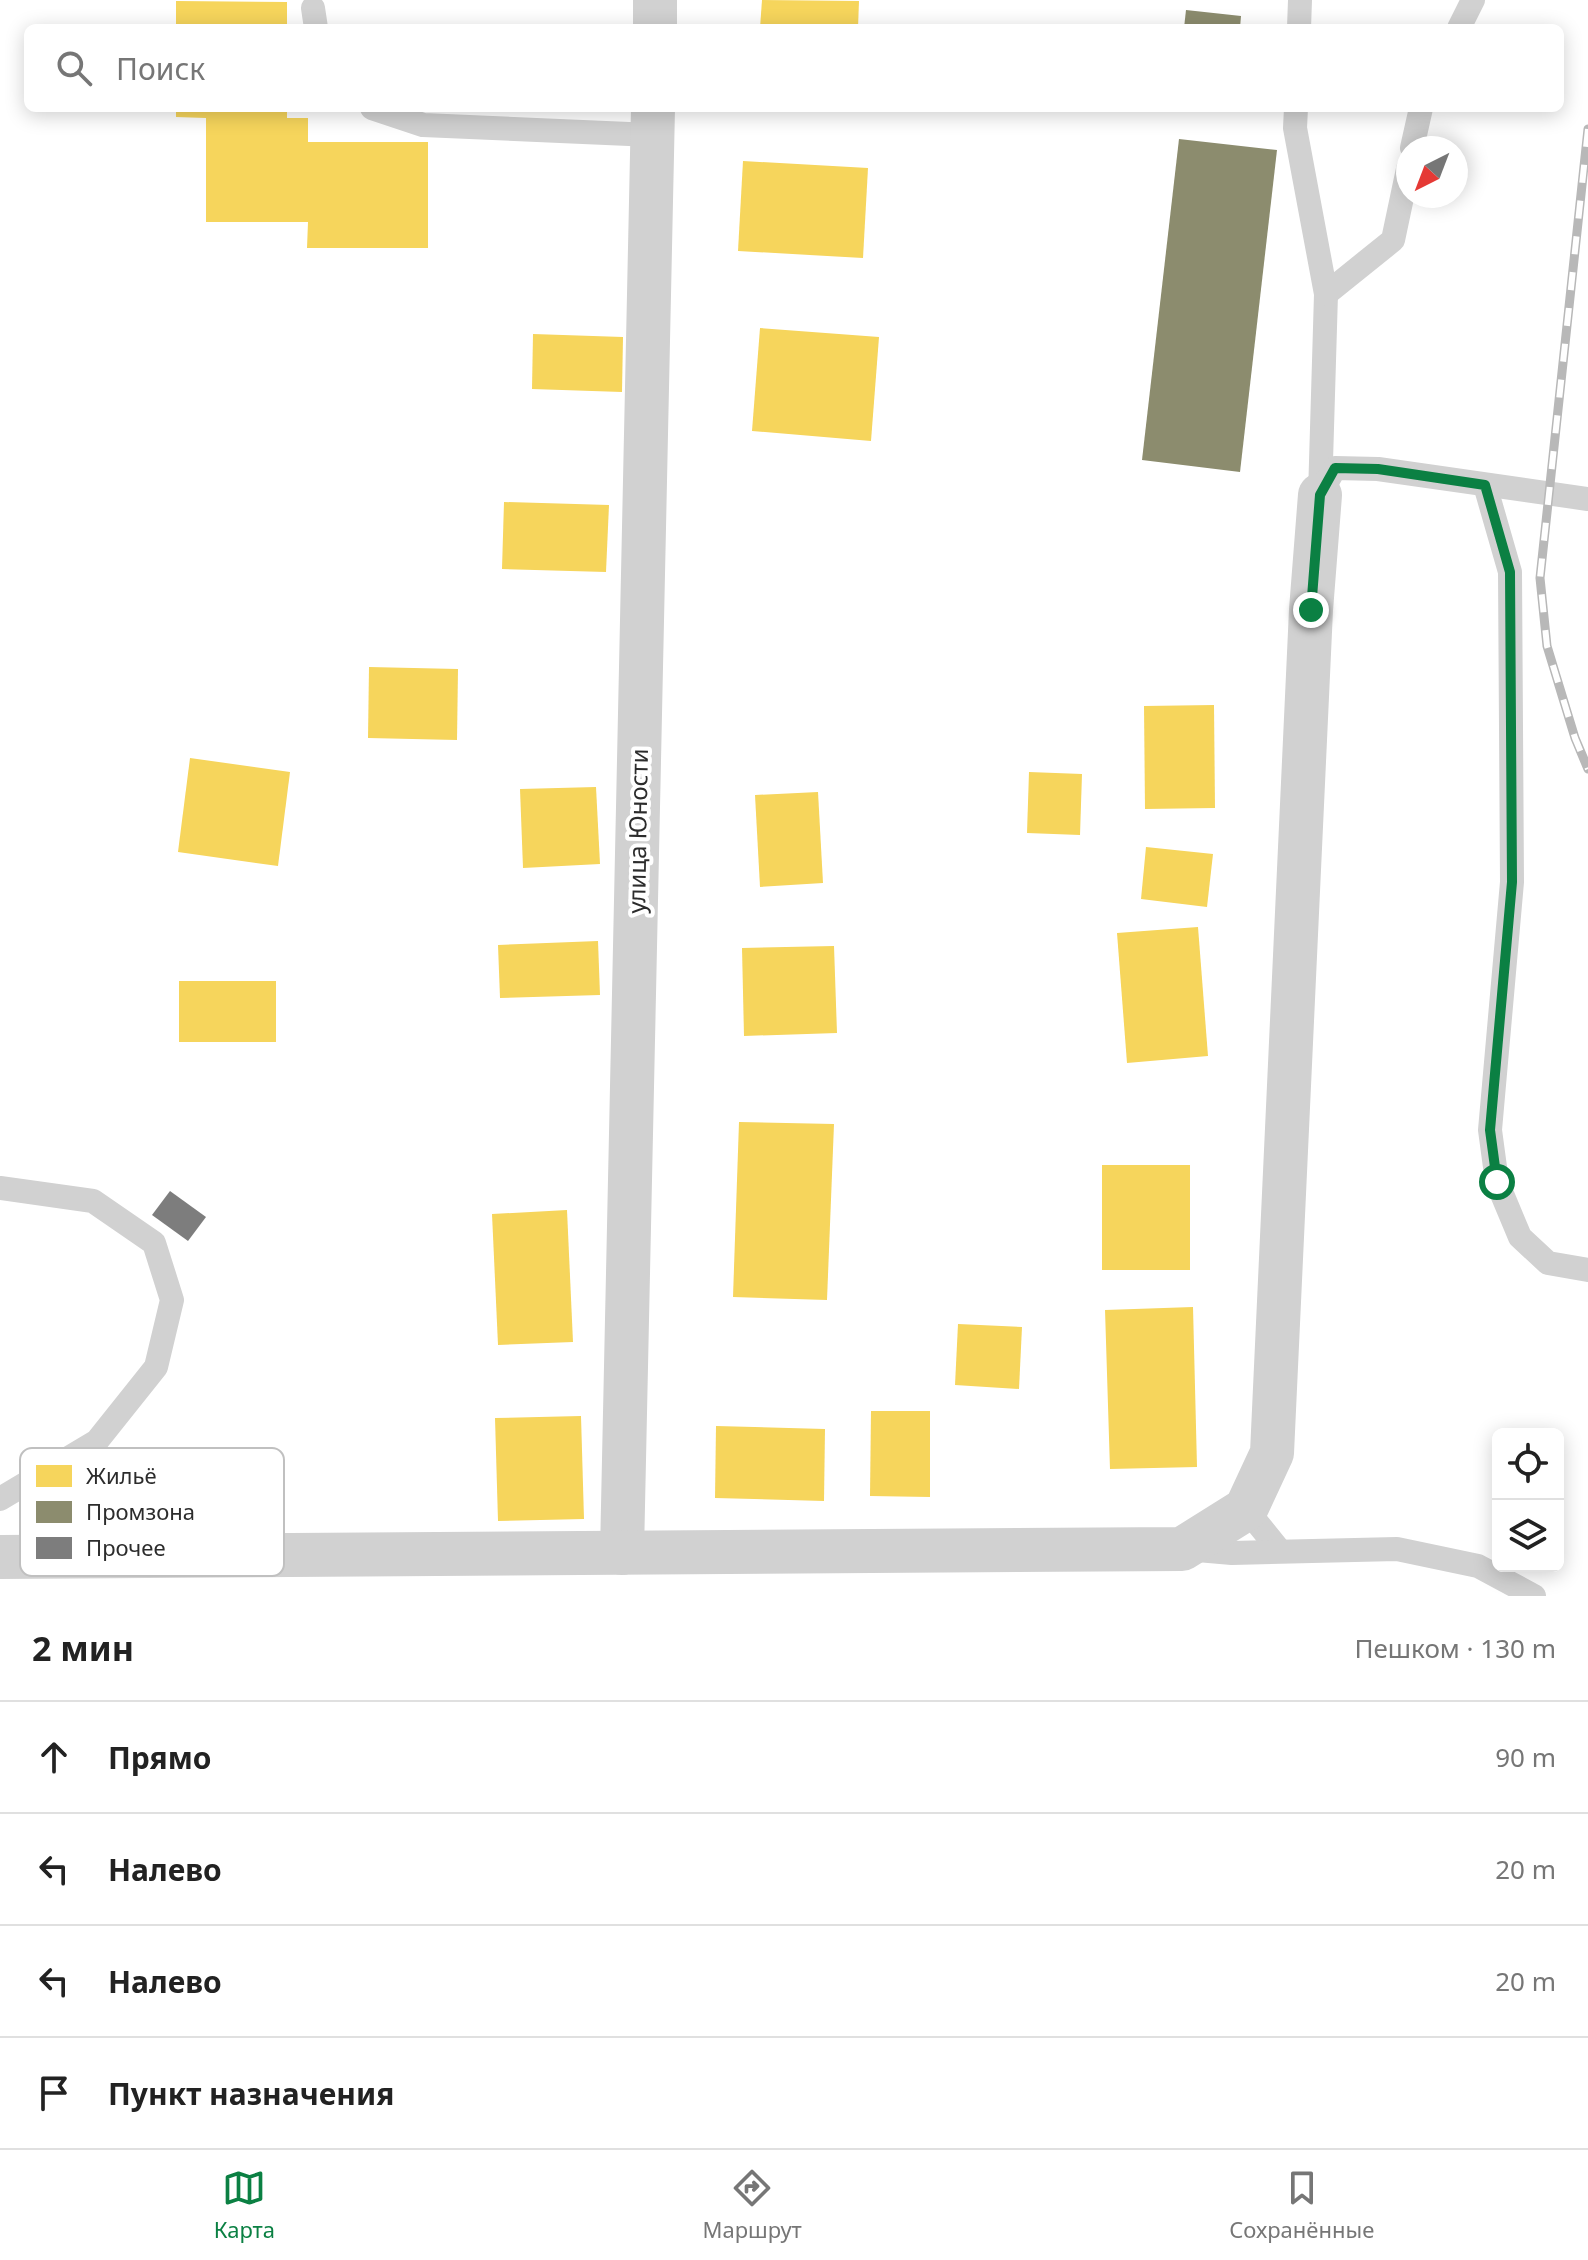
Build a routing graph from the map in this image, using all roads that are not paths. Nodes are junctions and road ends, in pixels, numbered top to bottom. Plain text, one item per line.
1 (655, 0) edge
2 (1300, 0) edge
3 (1473, 0) edge
4 (655, 24) edge
5 (1299, 24) edge
6 (1461, 24) edge
7 (384, 112) edge
8 (1296, 112) edge
9 (1420, 112) edge
10 (652, 122) edge
11 (1415, 136) edge
12 (1400, 208) edge
13 (1326, 294) junction
14 (1485, 485) junction
15 (1320, 495) junction
16 (1588, 499) edge
17 (0, 1188) edge
18 (1588, 1270) edge
19 (85, 1448) edge
20 (20, 1487) edge
21 (0, 1499) edge
22 (1246, 1509) junction
23 (1182, 1549) junction
24 (1280, 1551) junction
25 (622, 1553) junction
26 (284, 1555) edge
27 (0, 1557) edge
28 (20, 1557) edge
29 (1534, 1596) edge

1 - 4 street
2 - 5 lane
3 - 6 lane
7 - 10 lane
8 - 13 lane
9 - 11 lane
10 - 25 street, улица Юности
12 - 13 lane
13 - 15 lane
14 - 15 lane
14 - 16 lane
14 - 18 lane
15 - 22 street
17 - 19 lane
20 - 21 lane
22 - 23 street
22 - 24 lane
23 - 24 lane
23 - 25 street
24 - 29 lane
25 - 26 street
27 - 28 street

